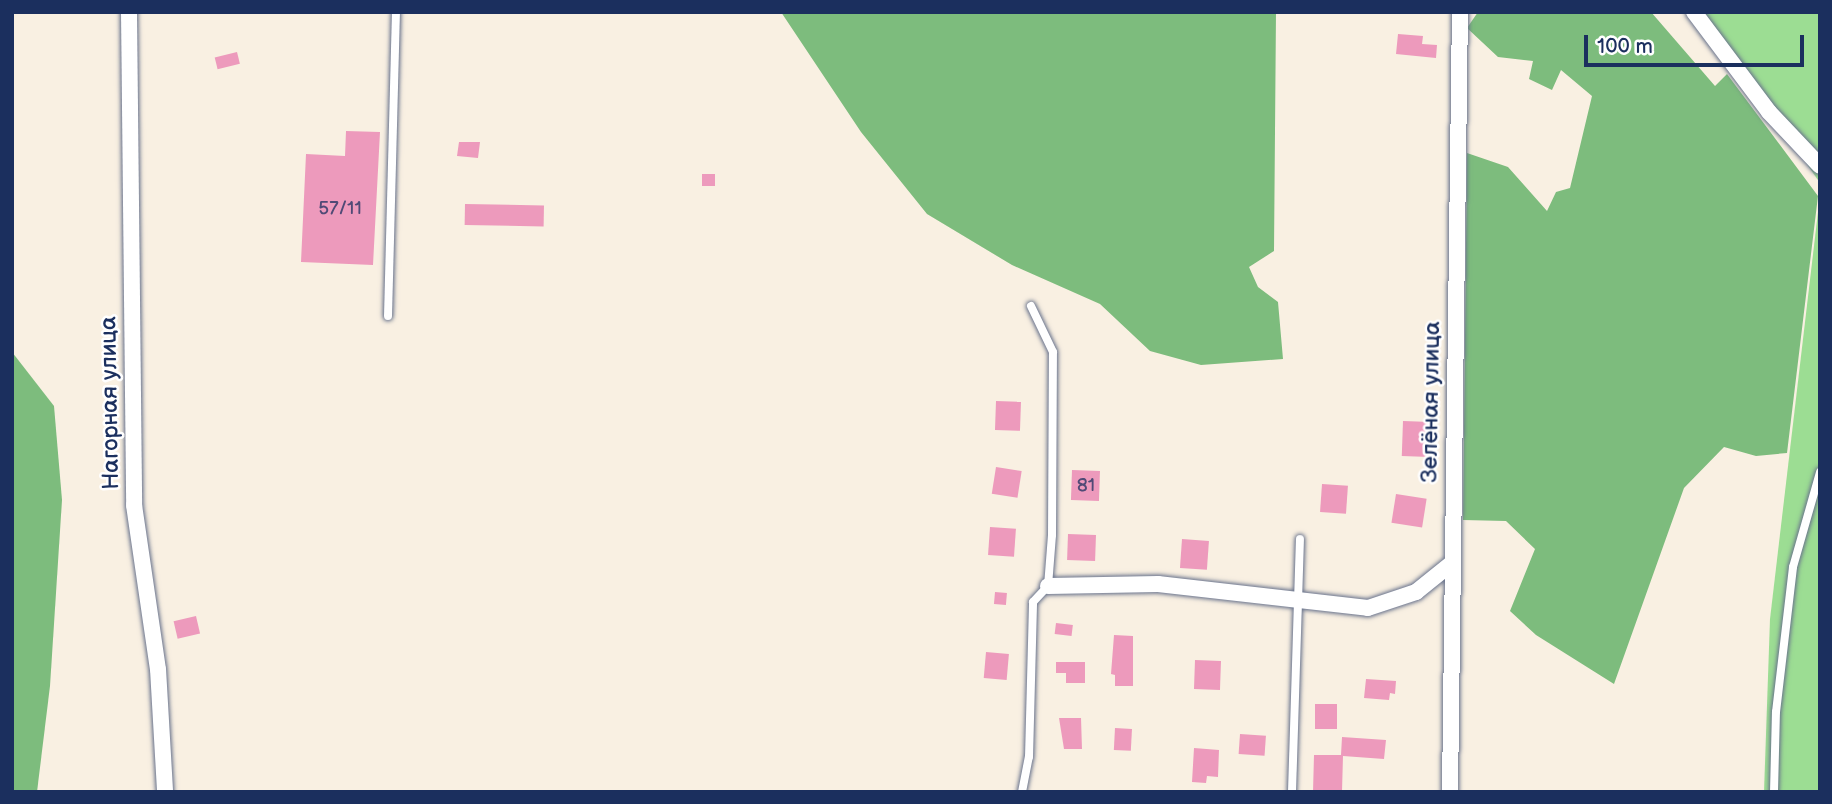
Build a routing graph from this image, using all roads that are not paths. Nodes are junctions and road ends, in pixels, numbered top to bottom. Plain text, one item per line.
1 (129, 12) edge
2 (396, 12) edge
3 (1460, 12) edge
4 (1694, 12) edge
5 (1820, 166) edge
6 (1031, 306) dead end
7 (388, 316) dead end
8 (1820, 472) edge
9 (1300, 539) dead end
10 (1451, 564) junction
11 (1048, 586) junction
12 (1295, 602) junction
13 (166, 792) edge
14 (1021, 792) edge
15 (1292, 792) edge
16 (1450, 792) edge
17 (1774, 792) edge

1 - 13 street, Нагорная улица
2 - 7 lane
3 - 10 street, Зелёная улица
4 - 5 street
6 - 11 lane
8 - 17 lane
9 - 12 lane
10 - 12 street
10 - 16 street, Зелёная улица
11 - 12 street
11 - 14 lane
12 - 15 lane

